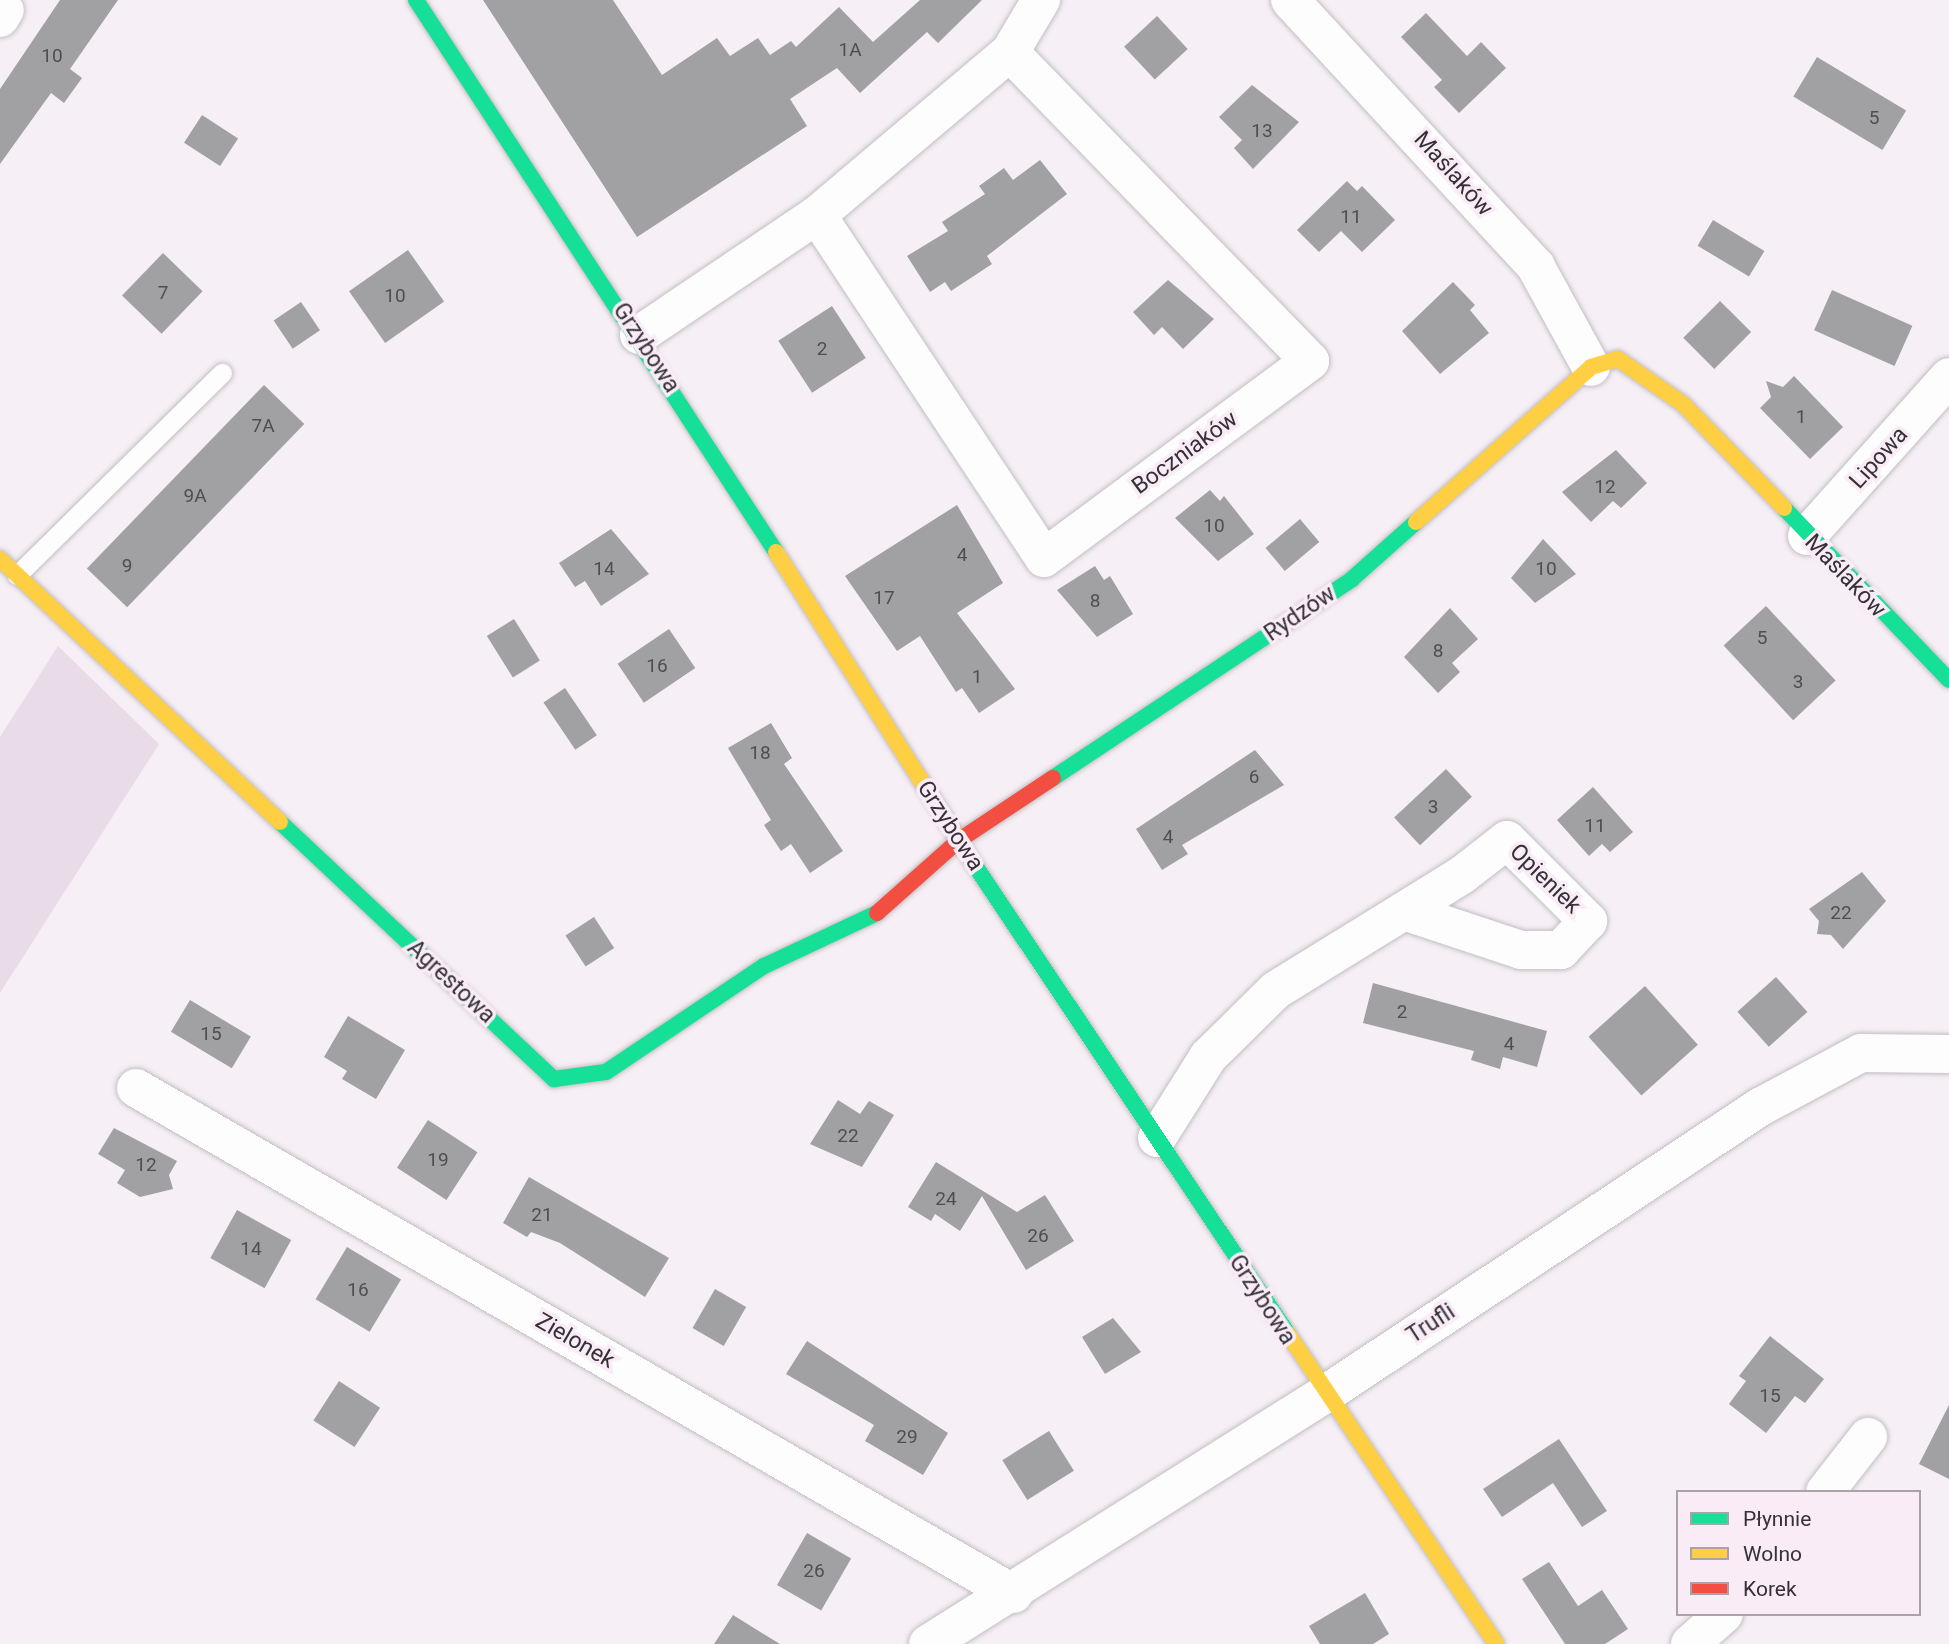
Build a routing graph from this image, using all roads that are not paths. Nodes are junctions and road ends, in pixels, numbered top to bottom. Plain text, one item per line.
1 (416, 0) edge
2 (1040, 0) edge
3 (1290, 0) edge
4 (1010, 52) junction
5 (817, 215) junction
6 (639, 335) junction
7 (1604, 363) junction
8 (222, 373) dead end
9 (1949, 377) edge
10 (1807, 536) junction
11 (0, 559) edge
12 (17, 575) junction
13 (1949, 680) edge
14 (958, 841) junction
15 (1404, 911) dead end
16 (1949, 1054) edge
17 (136, 1088) dead end
18 (1157, 1138) junction
19 (1324, 1395) junction
20 (1868, 1437) dead end
21 (1827, 1490) edge
22 (1014, 1594) junction
23 (1722, 1616) edge
24 (928, 1644) edge
25 (1496, 1644) edge
26 (1690, 1644) edge

1 - 6 street, Grzybowa
2 - 4 street
3 - 7 street, Maślaków
4 - 5 street
4 - 5 street, Boczniaków
5 - 6 street
6 - 14 street, Grzybowa
7 - 10 street, Maślaków
7 - 14 street, Rydzów
8 - 12 lane
9 - 10 street, Lipowa
10 - 13 street, Maślaków
11 - 12 street, Agrestowa
12 - 14 street, Agrestowa
14 - 18 street, Grzybowa
15 - 18 street
16 - 19 street, Trufli
17 - 22 street, Zielonek
18 - 19 street, Grzybowa
19 - 22 street, Trufli
19 - 25 street, Grzybowa
20 - 21 street
22 - 24 street, Trufli
23 - 26 street

